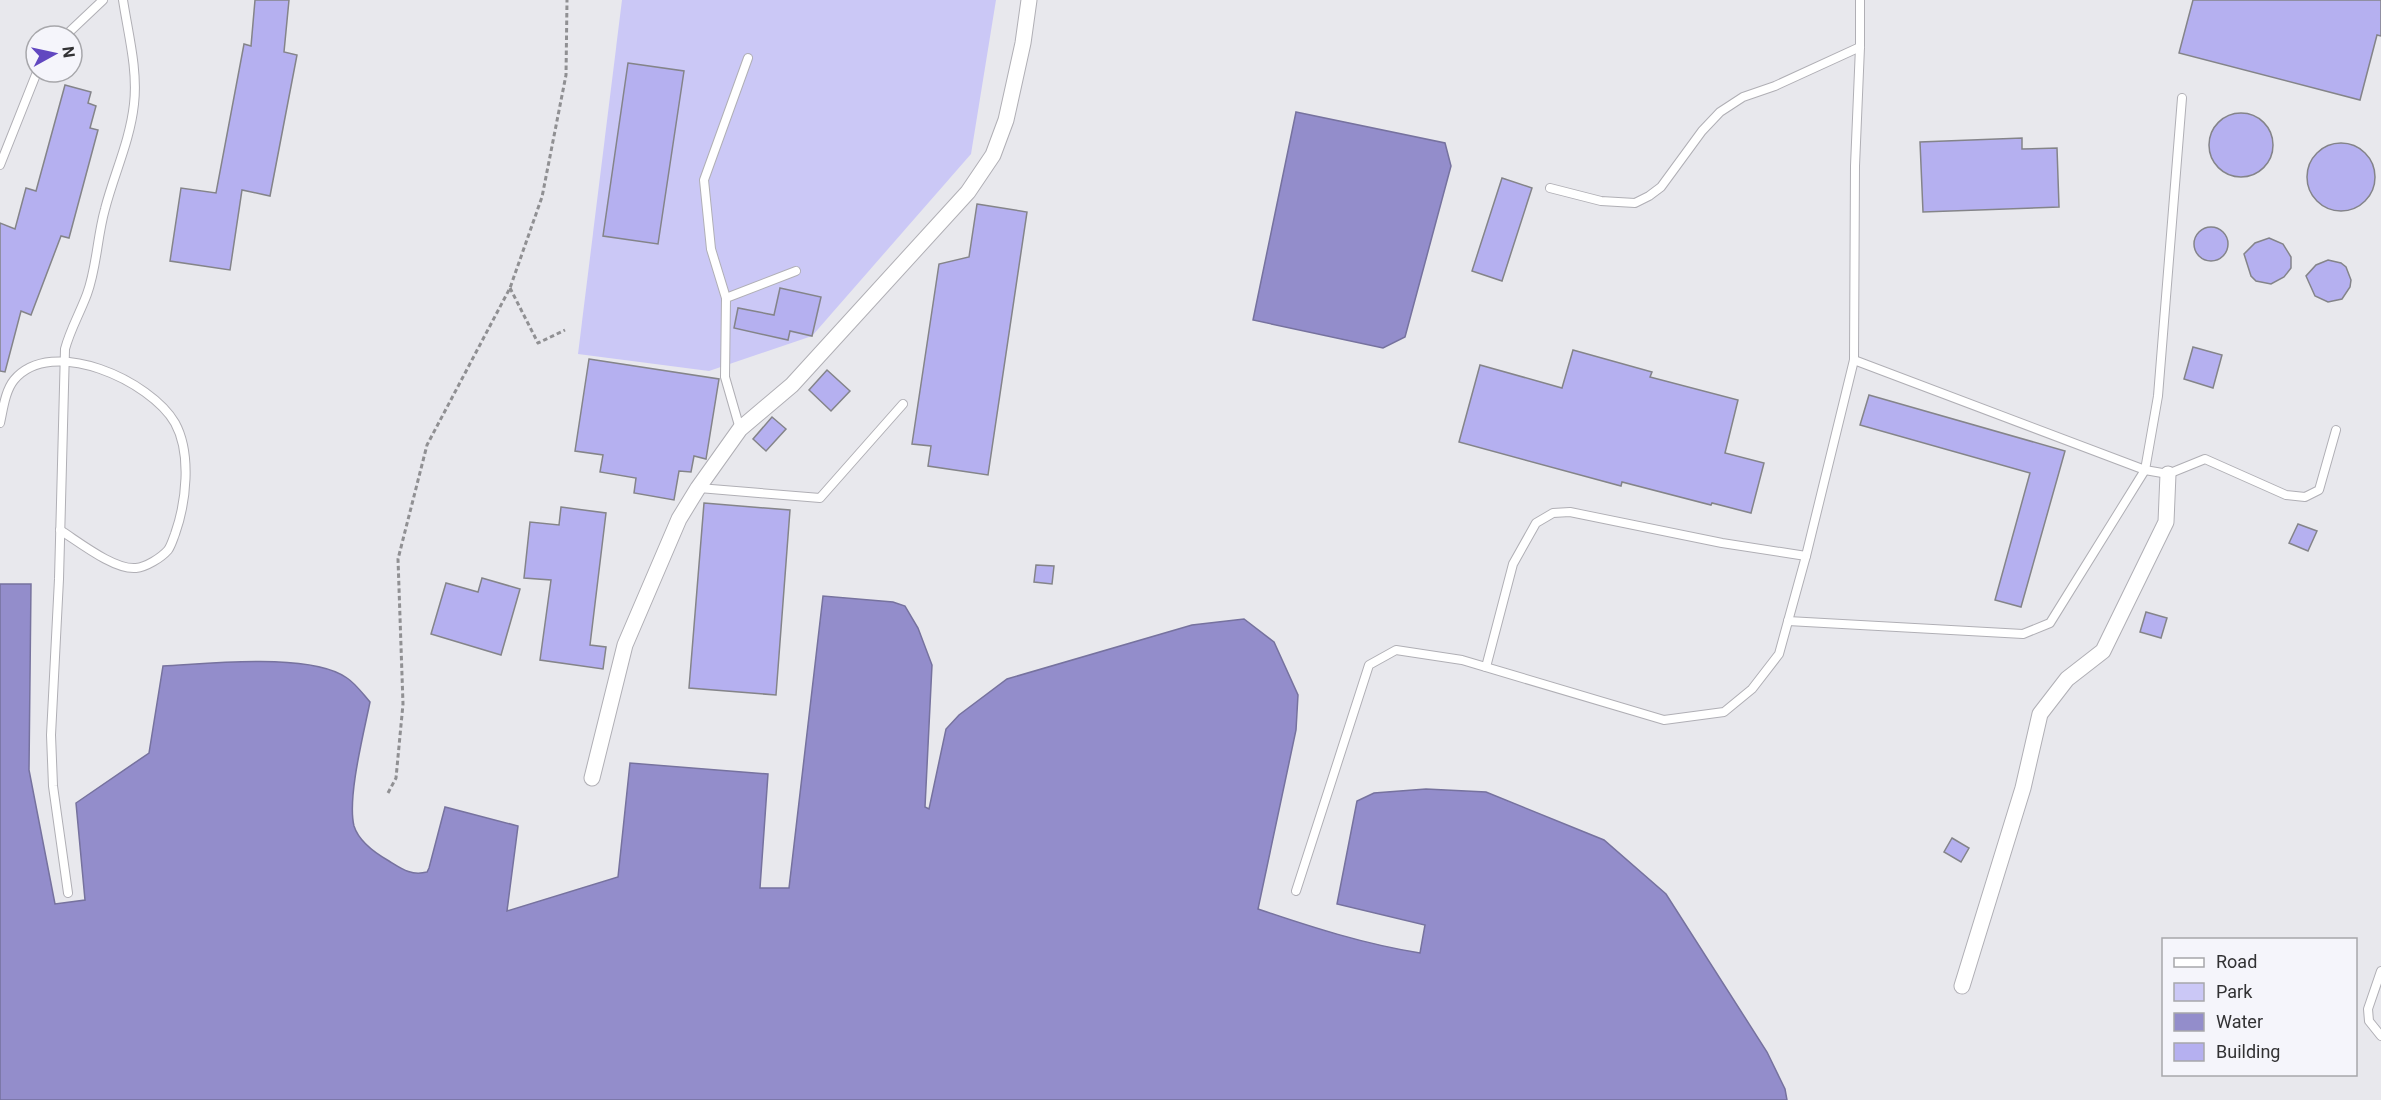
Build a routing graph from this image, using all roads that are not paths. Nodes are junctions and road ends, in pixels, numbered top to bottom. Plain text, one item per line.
1 (103, 0) edge
2 (123, 0) edge
3 (1029, 0) edge
4 (1860, 0) edge
5 (78, 24) edge
6 (1860, 47) junction
7 (748, 58) dead end
8 (32, 84) edge
9 (2182, 98) dead end
10 (0, 165) edge
11 (1550, 188) dead end
12 (796, 271) dead end
13 (726, 298) junction
14 (1854, 360) junction
15 (65, 361) junction
16 (903, 404) dead end
17 (0, 423) edge
18 (740, 429) junction
19 (2336, 430) dead end
20 (2145, 470) junction
21 (2168, 474) junction
22 (698, 488) junction
23 (60, 530) junction
24 (1806, 556) junction
25 (1788, 621) junction
26 (1486, 667) junction
27 (592, 778) dead end
28 (1296, 891) dead end
29 (68, 893) dead end
30 (2381, 971) edge
31 (1962, 986) dead end
32 (2381, 1036) edge

1 - 5 lane
2 - 15 lane
3 - 18 street
4 - 6 lane
6 - 11 lane
6 - 14 lane
7 - 13 lane
8 - 10 lane
9 - 20 lane
12 - 13 lane
13 - 18 lane
14 - 20 lane
14 - 24 lane
15 - 17 lane
15 - 23 lane
15 - 23 lane
16 - 22 lane
18 - 22 street
19 - 21 lane
20 - 21 lane
20 - 25 lane
21 - 31 street
22 - 27 street
23 - 29 lane
24 - 25 lane
24 - 26 lane
25 - 26 lane
26 - 28 lane
30 - 32 lane

